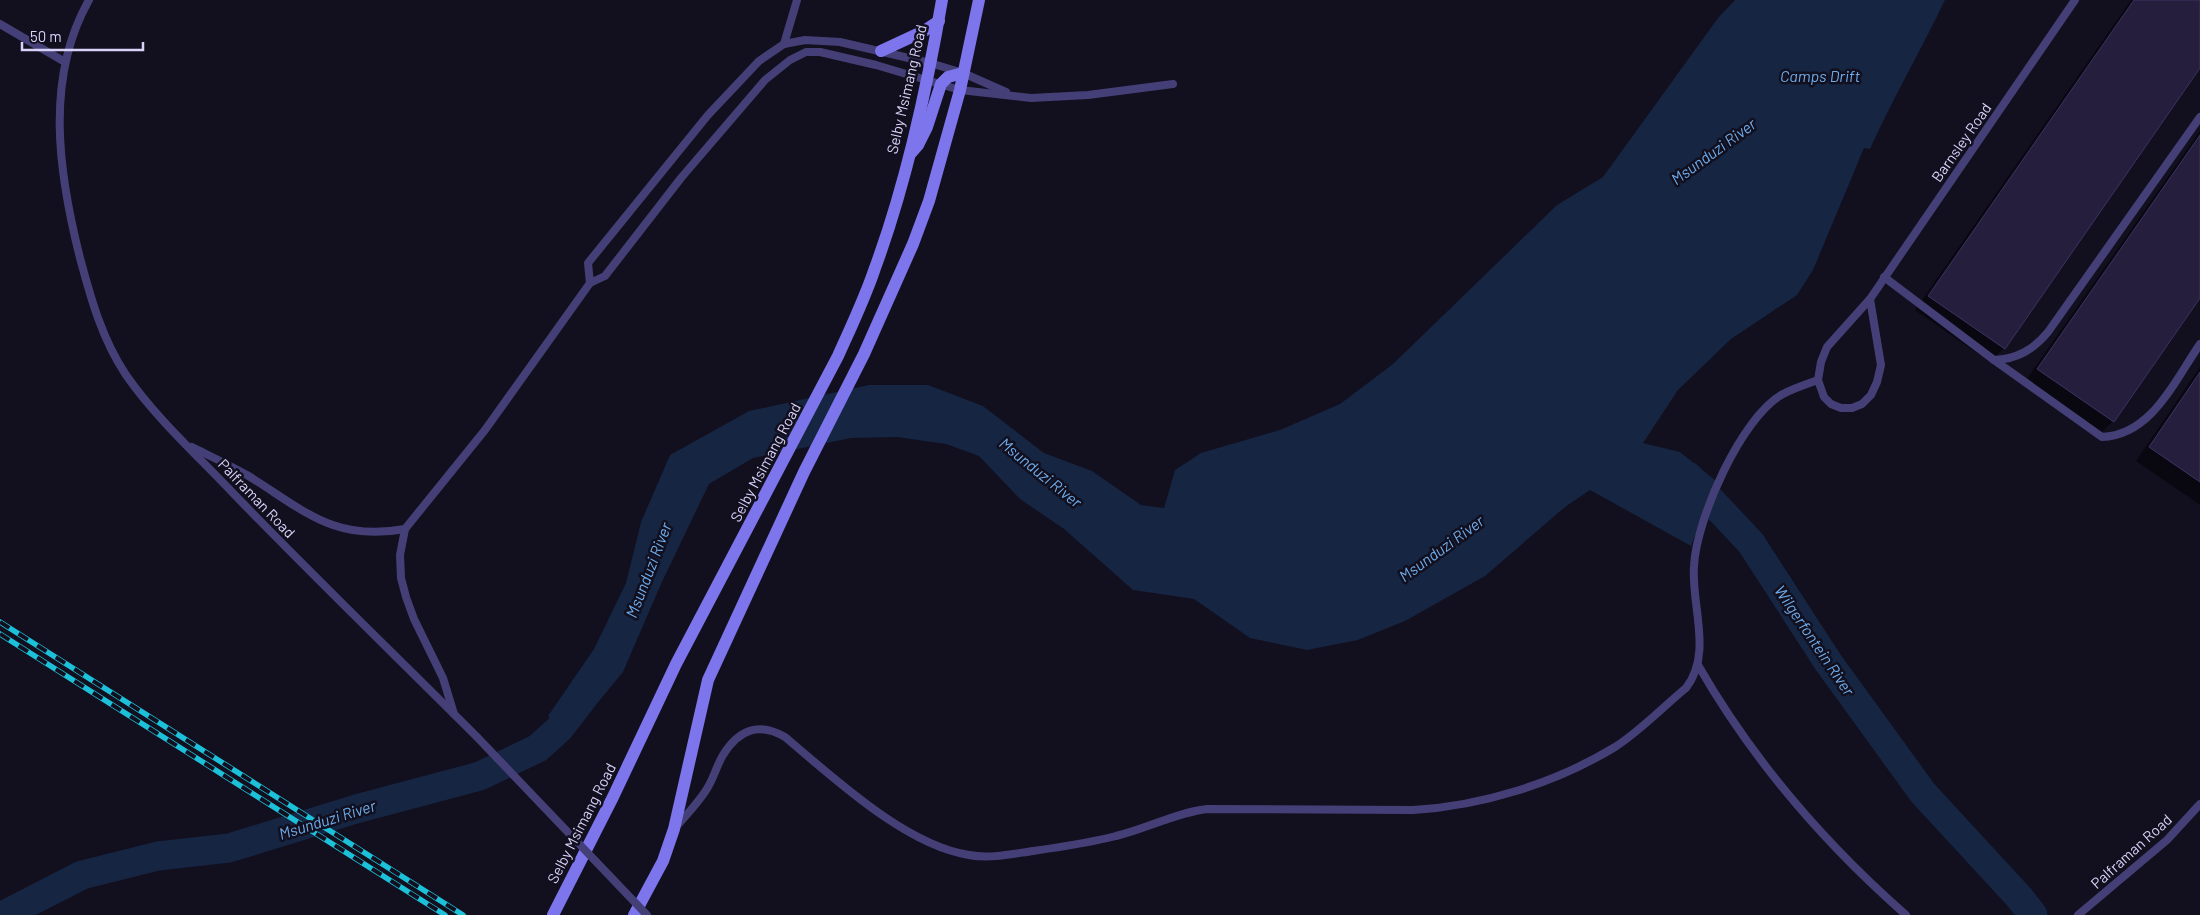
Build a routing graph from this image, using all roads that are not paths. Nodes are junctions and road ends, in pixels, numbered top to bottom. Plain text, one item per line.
1 (89, 0) edge
2 (797, 0) edge
3 (942, 0) edge
4 (979, 0) edge
5 (2075, 0) edge
6 (939, 21) junction
7 (0, 24) edge
8 (784, 44) junction
9 (881, 51) junction
10 (65, 62) junction
11 (930, 63) junction
12 (963, 73) junction
13 (927, 79) junction
14 (941, 84) junction
15 (1173, 84) dead end
16 (960, 90) junction
17 (1012, 95) junction
18 (2200, 117) edge
19 (908, 157) junction
20 (1884, 277) junction
21 (590, 283) junction
22 (1870, 299) junction
23 (2200, 344) edge
24 (1994, 360) junction
25 (1818, 380) junction
26 (186, 444) junction
27 (405, 529) junction
28 (1698, 665) junction
29 (454, 714) junction
30 (2200, 804) edge
31 (674, 829) junction
32 (553, 915) edge
33 (634, 915) edge
34 (648, 915) edge
35 (1906, 915) edge
36 (2078, 915) edge

1 - 10 lane, Palframan Road
2 - 8 lane
3 - 6 main road, Selby Msimang Road
4 - 12 main road
5 - 20 lane, Barnsley Road
6 - 9 main road
6 - 11 main road, Selby Msimang Road
7 - 10 lane
8 - 9 lane
8 - 21 lane
9 - 11 lane
10 - 26 lane, Palframan Road
11 - 12 lane
11 - 13 main road, Selby Msimang Road
12 - 14 main road
12 - 16 main road
12 - 17 lane
13 - 14 lane
13 - 19 main road, Selby Msimang Road
13 - 21 lane
14 - 16 lane
14 - 19 main road
15 - 17 lane
16 - 17 lane
16 - 31 main road
18 - 24 lane
19 - 32 main road, Selby Msimang Road
20 - 22 lane, Barnsley Road
20 - 24 lane
21 - 27 lane
22 - 25 lane, Barnsley Road
22 - 25 lane
23 - 24 lane
25 - 28 lane
26 - 27 lane
26 - 29 lane, Palframan Road
27 - 29 lane
28 - 31 lane
28 - 35 lane
29 - 34 lane, Palframan Road, bridge
30 - 36 lane, Palframan Road
31 - 33 main road

